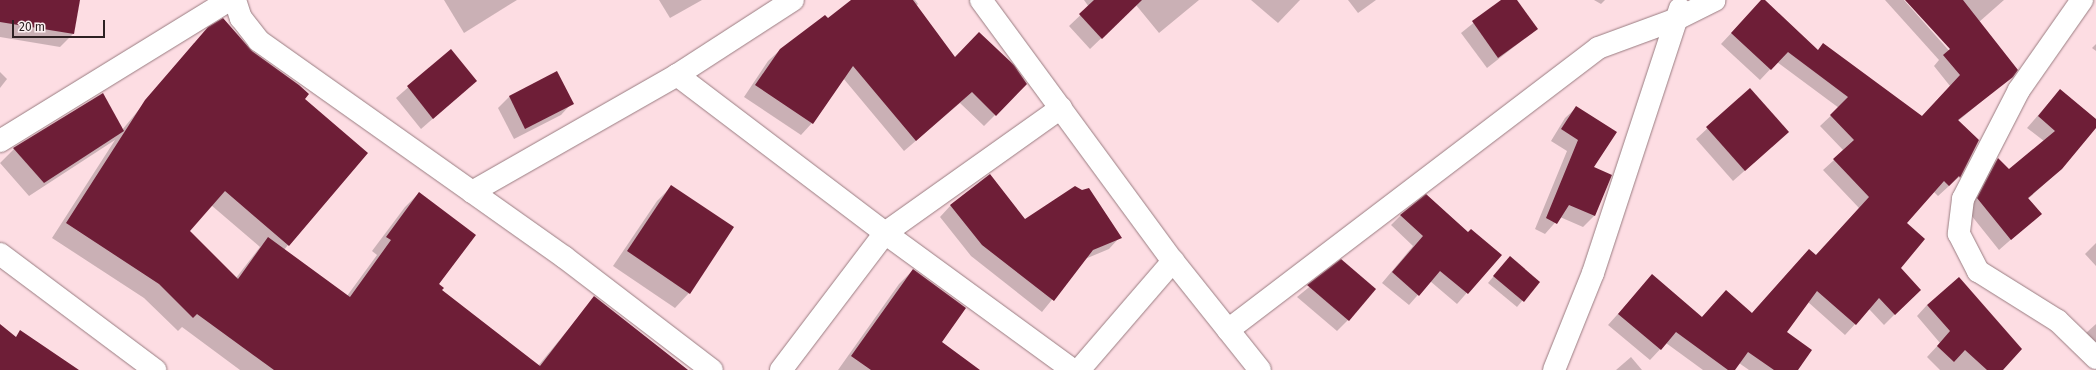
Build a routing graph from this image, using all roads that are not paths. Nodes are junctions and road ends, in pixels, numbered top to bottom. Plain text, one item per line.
1 (229, 0) edge
2 (235, 0) edge
3 (793, 0) edge
4 (981, 0) edge
5 (1715, 0) edge
6 (2082, 0) edge
7 (1680, 10) edge
8 (677, 75) junction
9 (1061, 108) junction
10 (0, 141) edge
11 (472, 192) junction
12 (885, 233) junction
13 (0, 254) edge
14 (1173, 262) junction
15 (1228, 330) junction
16 (2096, 358) edge
17 (146, 367) edge
18 (712, 370) edge
19 (781, 370) edge
20 (1072, 370) edge
21 (1079, 370) edge
22 (1260, 370) edge
23 (1554, 370) edge

1 - 10 street
2 - 11 street
3 - 8 street
4 - 9 street
5 - 7 street
6 - 16 street
7 - 15 street
7 - 23 street
8 - 11 street
8 - 12 street
9 - 12 street
9 - 14 street
11 - 18 street
12 - 19 street
12 - 20 street
13 - 17 street
14 - 15 street
14 - 21 street
15 - 22 street

